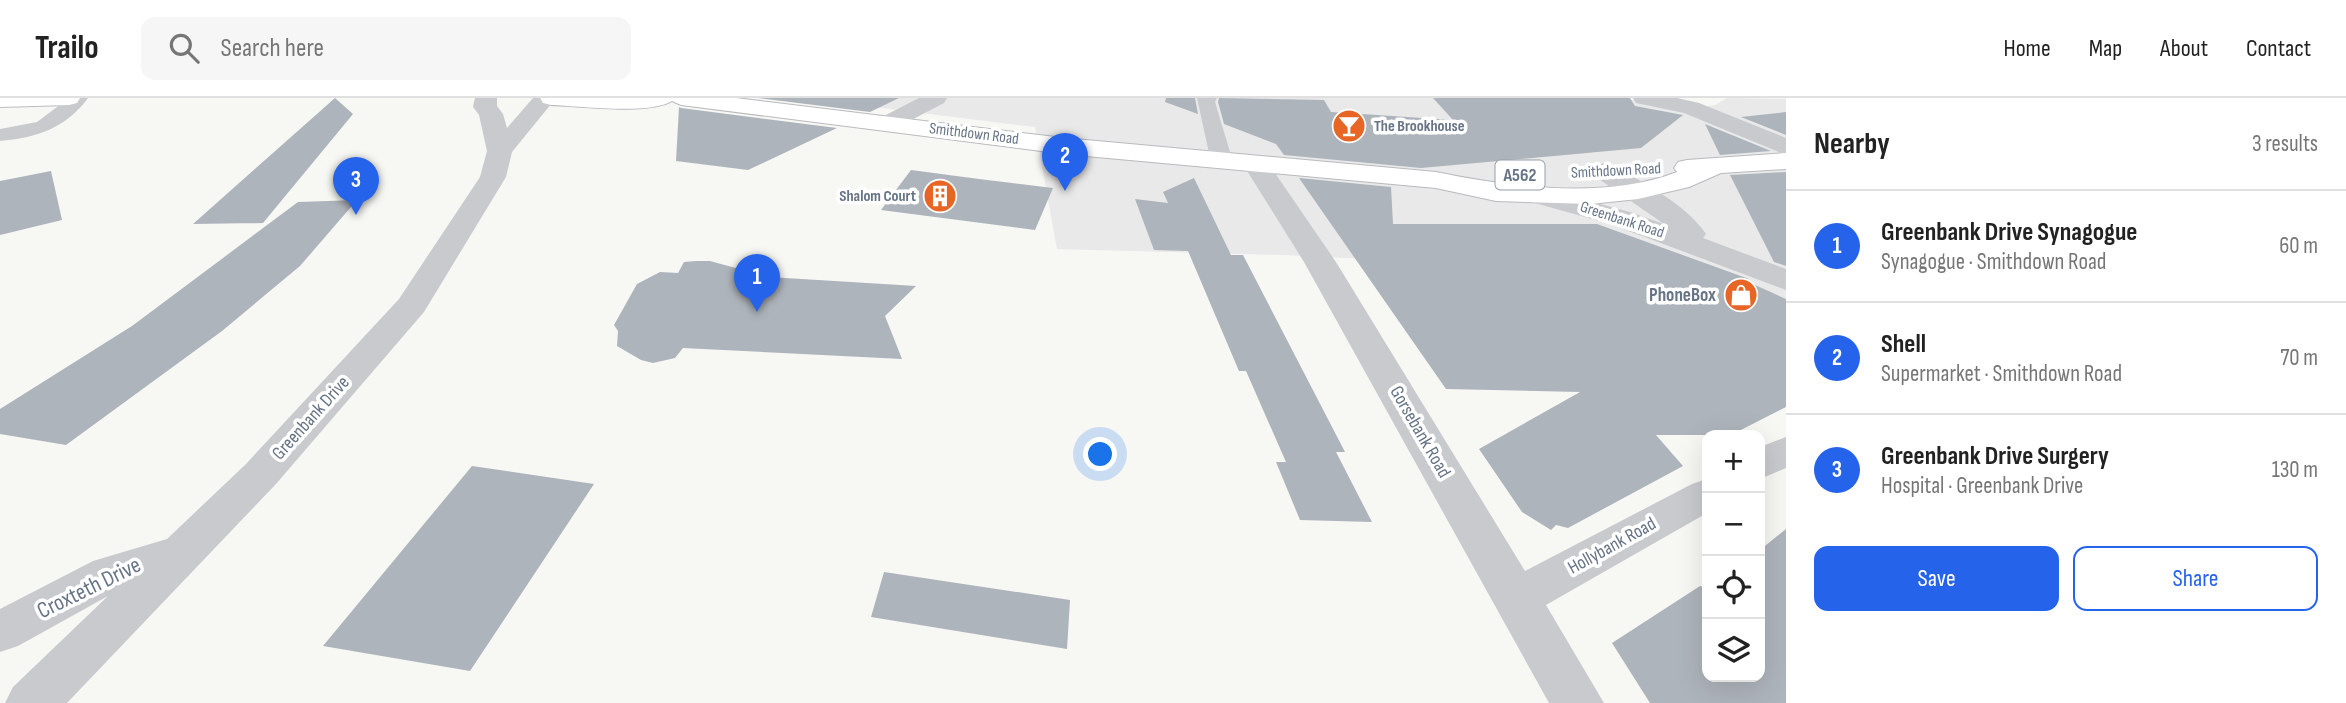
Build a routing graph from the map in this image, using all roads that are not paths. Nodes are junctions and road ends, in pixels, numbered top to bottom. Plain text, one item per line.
1 (69, 98) edge
2 (79, 98) edge
3 (486, 98) edge
4 (545, 98) edge
5 (551, 98) edge
6 (662, 98) edge
7 (681, 98) edge
8 (686, 98) edge
9 (936, 98) edge
10 (1208, 98) edge
11 (1644, 98) edge
12 (0, 100) edge
13 (888, 122) junction
14 (38, 131) junction
15 (0, 135) edge
16 (1786, 147) edge
17 (500, 151) junction
18 (0, 155) edge
19 (1786, 161) edge
20 (1240, 164) junction
21 (1712, 168) junction
22 (1605, 171) junction
23 (1436, 180) junction
24 (1638, 191) junction
25 (1534, 194) junction
26 (1709, 249) junction
27 (1786, 280) edge
28 (1786, 450) edge
29 (1765, 462) edge
30 (1702, 497) edge
31 (181, 554) junction
32 (1517, 598) junction
33 (6, 623) edge
34 (32, 703) edge
35 (1577, 703) edge

1 - 12 main road
2 - 14 lane
3 - 17 street
4 - 17 street, Greenbank Drive
5 - 6 main road
7 - 8 main road, Smithdown Road / A562
8 - 13 main road, Smithdown Road / A562
9 - 13 street
10 - 20 lane
11 - 16 street
13 - 20 main road, Smithdown Road / A562
14 - 15 lane
14 - 18 lane
17 - 31 street, Greenbank Drive
19 - 21 main road, Smithdown Road / A562
20 - 23 main road, Smithdown Road / A562
20 - 32 street, Gorsebank Road
21 - 22 main road, Smithdown Road / A562
21 - 24 main road, Smithdown Road / A562
22 - 23 main road, Smithdown Road / A562
22 - 24 street, Greenbank Road
23 - 25 main road, Smithdown Road / A562
24 - 25 main road, Smithdown Road / A562
24 - 26 street, Greenbank Road
25 - 26 street, Greenbank Road
26 - 27 street, Greenbank Road
28 - 29 street
30 - 32 street, Hollybank Road
31 - 33 street, Croxteth Drive
31 - 34 street, Greenbank Drive
32 - 35 street, Gorsebank Road

